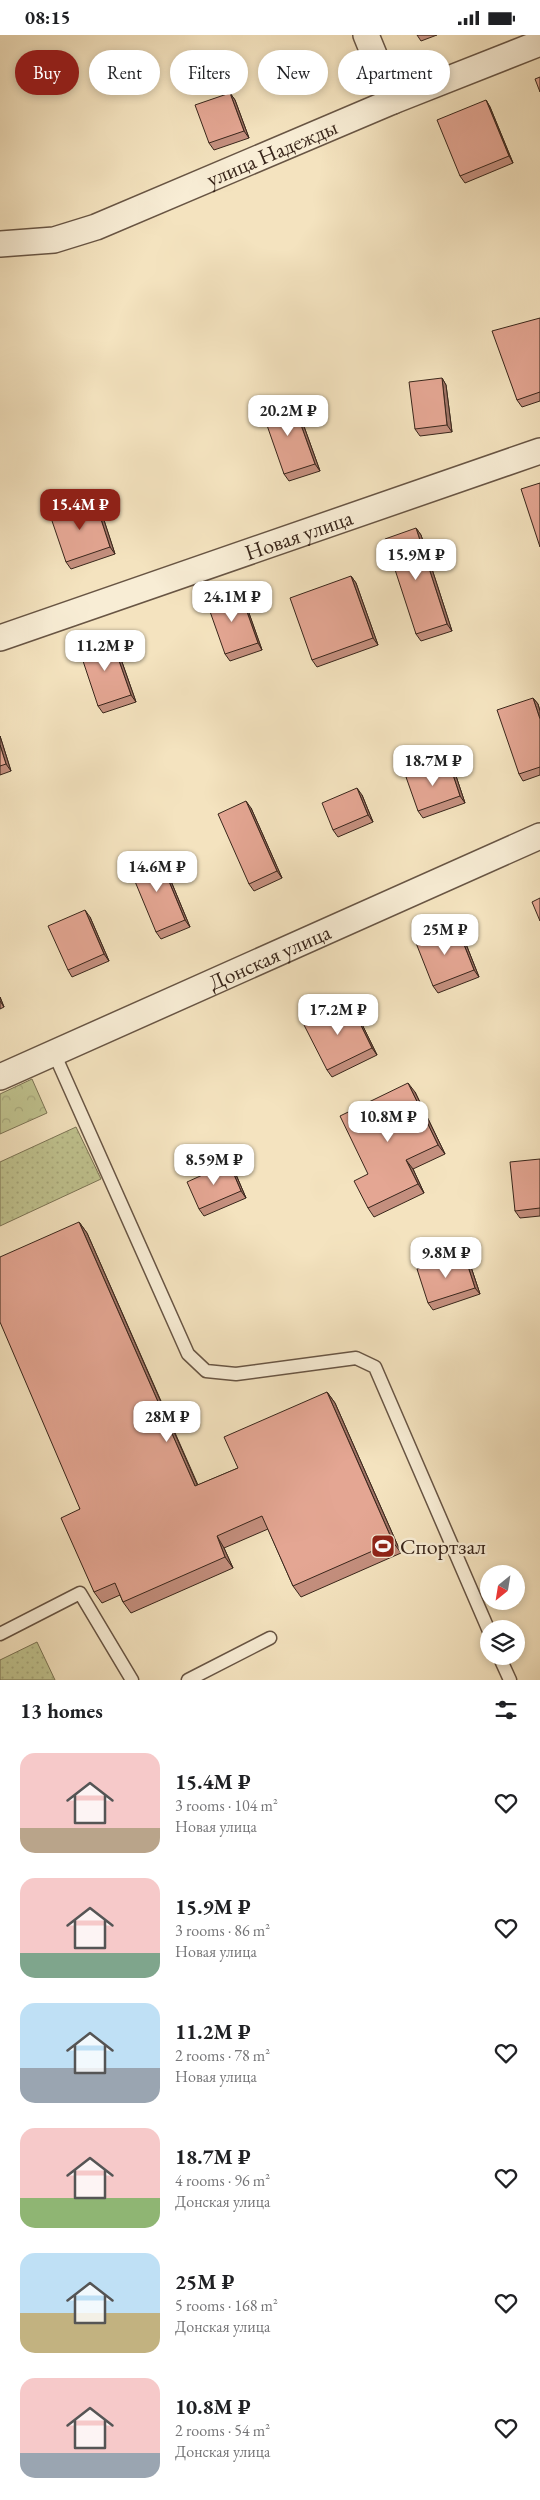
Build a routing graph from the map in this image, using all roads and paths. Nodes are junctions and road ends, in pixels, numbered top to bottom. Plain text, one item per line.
1 (366, 35) edge
2 (540, 43) edge
3 (393, 101) junction
4 (0, 244) edge
5 (540, 451) edge
6 (0, 638) edge
7 (540, 836) edge
8 (54, 1053) junction
9 (0, 1077) edge
10 (484, 1620) edge
11 (0, 1634) edge
12 (270, 1637) dead end
13 (504, 1665) edge
14 (132, 1680) edge
15 (188, 1680) edge
16 (510, 1680) edge

1 - 3 street
2 - 3 street, улица Надежды
3 - 4 street, улица Надежды
5 - 6 street, Новая улица
7 - 8 street, Донская улица
8 - 9 street, Донская улица
8 - 10 lane
11 - 14 lane
12 - 15 lane
13 - 16 lane

